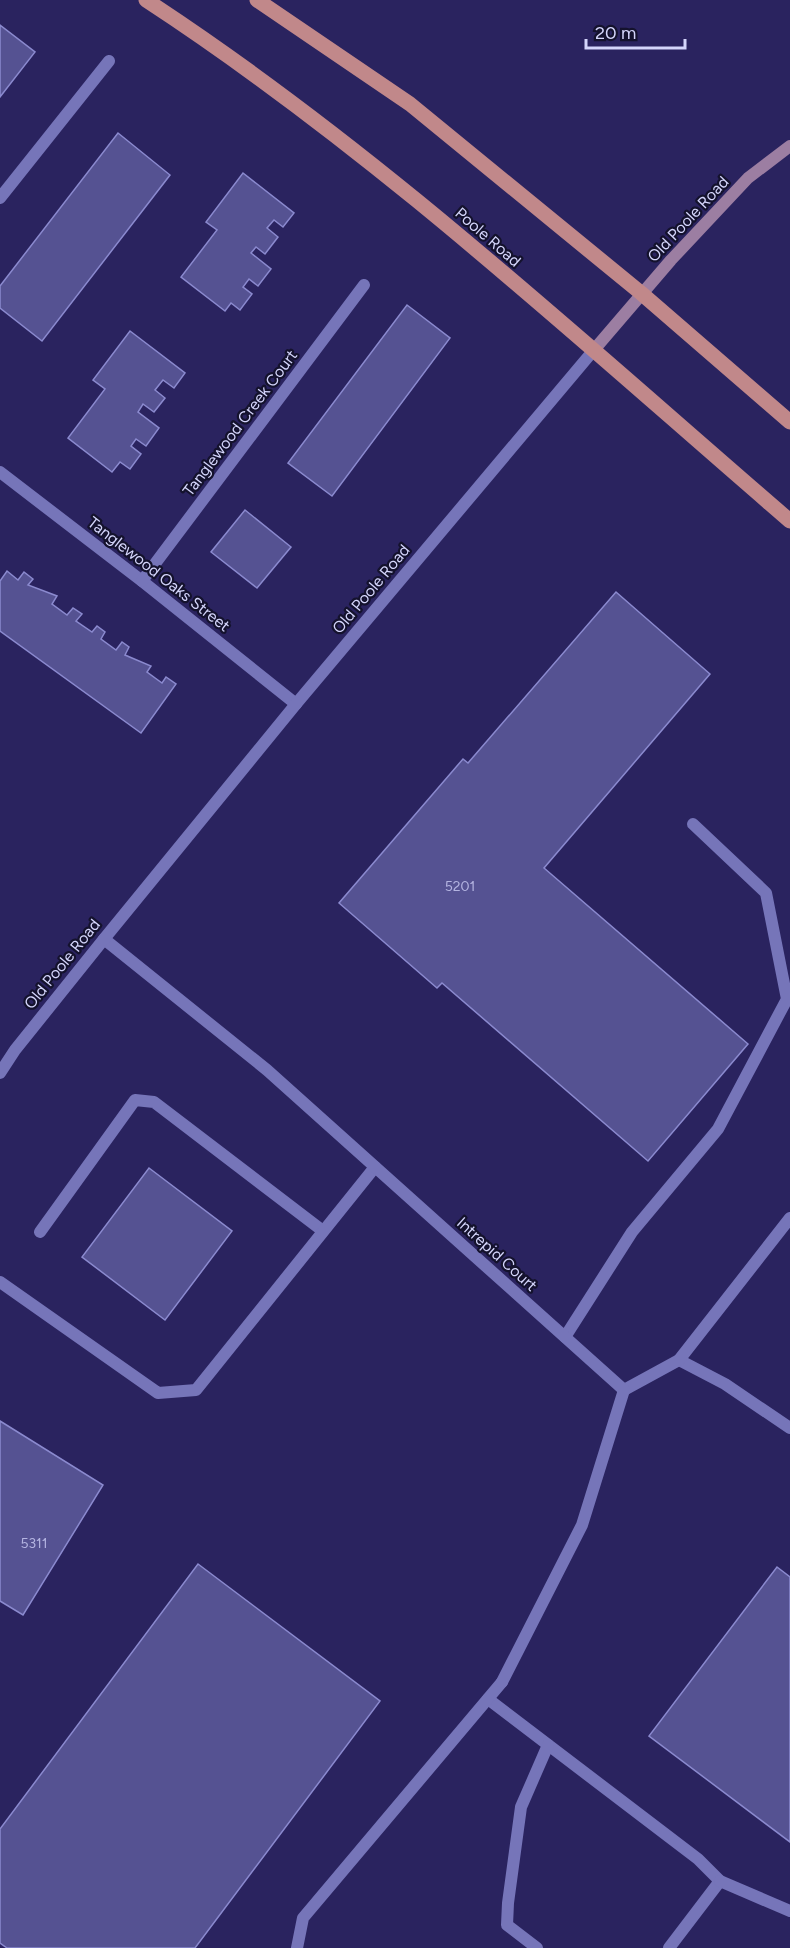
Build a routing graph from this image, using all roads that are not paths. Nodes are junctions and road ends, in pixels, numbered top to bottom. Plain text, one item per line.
1 (146, 0) edge
2 (257, 0) edge
3 (109, 61) dead end
4 (790, 146) edge
5 (0, 198) edge
6 (364, 285) dead end
7 (641, 293) junction
8 (593, 351) junction
9 (790, 422) edge
10 (0, 472) edge
11 (790, 521) edge
12 (142, 581) junction
13 (296, 704) junction
14 (693, 824) dead end
15 (104, 939) junction
16 (0, 1073) edge
17 (375, 1167) junction
18 (790, 1218) edge
19 (323, 1231) junction
20 (40, 1232) dead end
21 (0, 1282) edge
22 (565, 1337) junction
23 (679, 1360) junction
24 (624, 1390) junction
25 (790, 1428) edge
26 (488, 1699) junction
27 (548, 1745) junction
28 (720, 1881) junction
29 (790, 1911) edge
30 (297, 1948) edge
31 (537, 1948) edge
32 (669, 1948) edge

1 - 8 main road, Poole Road
2 - 7 main road
3 - 5 street
4 - 7 street, Old Poole Road
6 - 12 street, Tanglewood Creek Court
7 - 8 street, Old Poole Road
7 - 9 main road
8 - 11 main road, Poole Road
8 - 13 street, Old Poole Road
10 - 12 street, Tanglewood Oaks Street
12 - 13 street, Tanglewood Oaks Street
13 - 15 street, Old Poole Road
14 - 22 street
15 - 16 street, Old Poole Road
15 - 17 street, Intrepid Court
17 - 19 street
17 - 22 street, Intrepid Court
18 - 23 street
19 - 20 street
19 - 21 street
22 - 24 street, Intrepid Court
23 - 24 street
23 - 25 street
24 - 26 street
26 - 27 street
26 - 30 street
27 - 28 street
27 - 31 street
28 - 29 street
28 - 32 street

